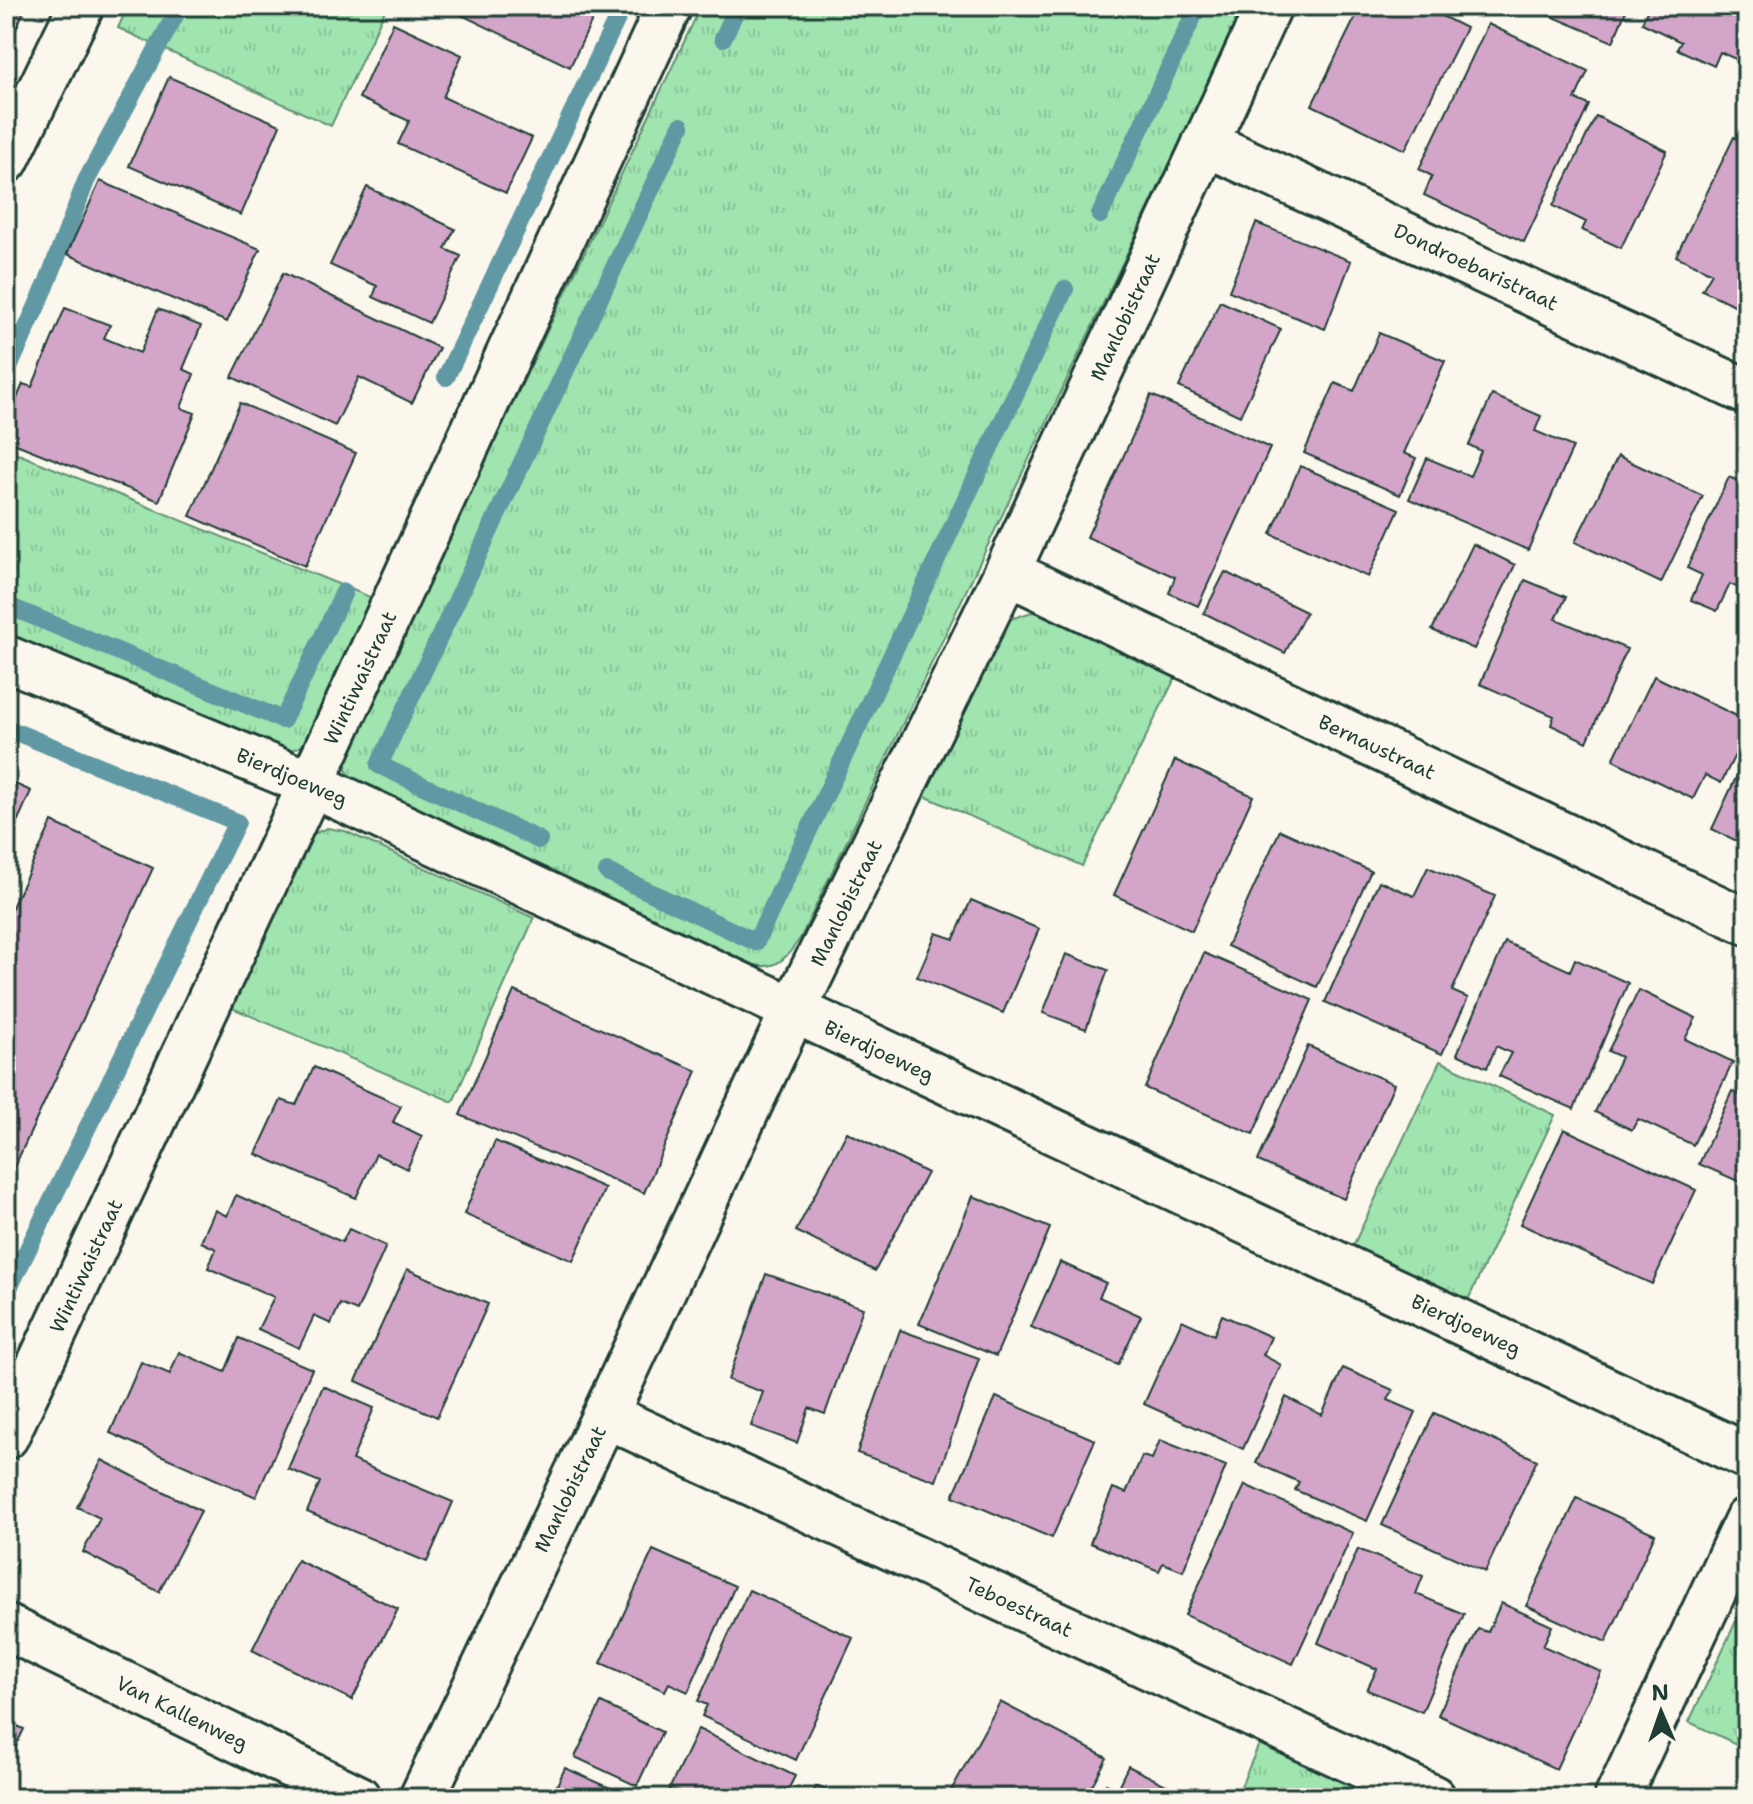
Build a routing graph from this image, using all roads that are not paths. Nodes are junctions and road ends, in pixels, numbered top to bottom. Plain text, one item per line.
1 (81, 6) edge
2 (669, 6) edge
3 (1269, 6) edge
4 (1205, 143) junction
5 (6, 160) edge
6 (1747, 392) edge
7 (1007, 572) junction
8 (6, 658) edge
9 (311, 784) junction
10 (1747, 922) edge
11 (793, 1011) junction
12 (605, 1415) junction
13 (6, 1436) edge
14 (1747, 1456) edge
15 (1747, 1520) edge
16 (6, 1627) edge
17 (358, 1798) edge
18 (422, 1798) edge
19 (1433, 1798) edge
20 (1617, 1798) edge

1 - 5 street
2 - 9 street, Wintiwaistraat
3 - 4 street, Manlobistraat
4 - 6 street, Dondroebaristraat
4 - 7 street, Manlobistraat
7 - 10 street, Bernaustraat
7 - 11 street, Manlobistraat
8 - 9 street, Bierdjoeweg
9 - 11 street, Bierdjoeweg
9 - 13 street, Wintiwaistraat
11 - 12 street, Manlobistraat
11 - 14 street, Bierdjoeweg
12 - 18 street, Manlobistraat
12 - 19 street, Teboestraat
15 - 20 street
16 - 17 street, Van Kallenweg

